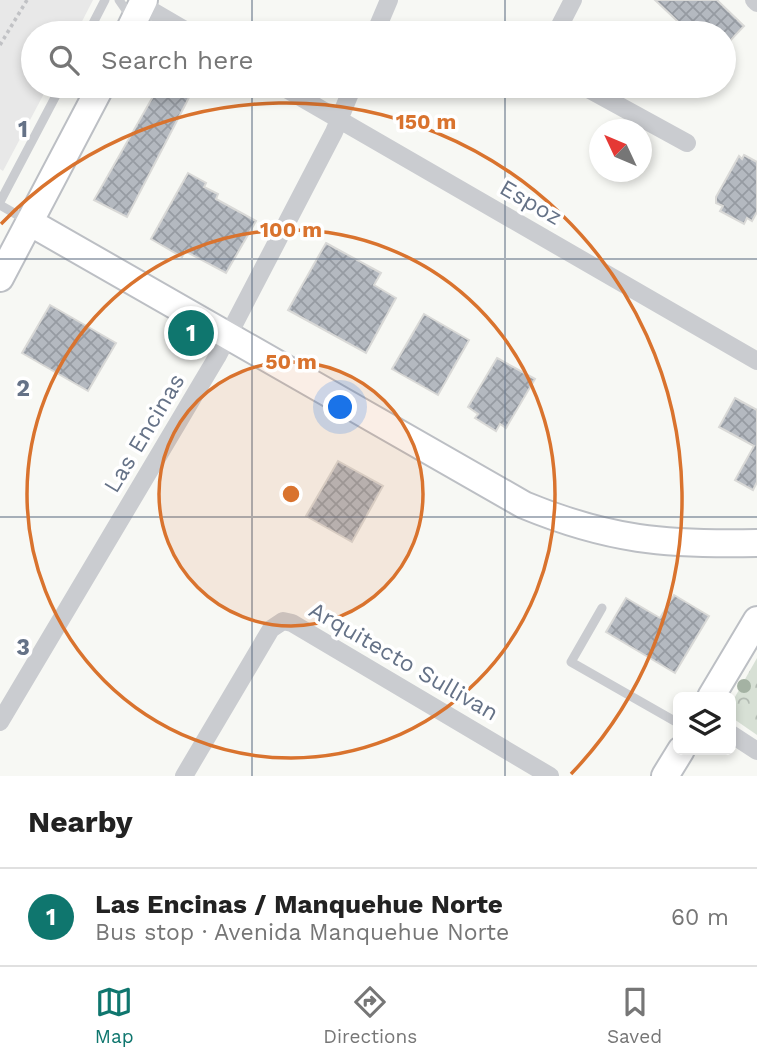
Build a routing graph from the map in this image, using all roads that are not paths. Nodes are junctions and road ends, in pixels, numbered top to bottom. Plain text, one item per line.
1 (105, 0) edge
2 (388, 0) edge
3 (573, 0) edge
4 (133, 12) edge
5 (94, 21) edge
6 (157, 21) edge
7 (380, 21) edge
8 (562, 21) edge
9 (55, 98) edge
10 (95, 98) edge
11 (302, 98) edge
12 (348, 98) edge
13 (605, 98) edge
14 (340, 120) junction
15 (687, 143) dead end
16 (0, 204) edge
17 (31, 223) junction
18 (0, 278) edge
19 (228, 337) junction
20 (757, 361) edge
21 (757, 543) edge
22 (602, 608) dead end
23 (757, 620) edge
24 (714, 692) edge
25 (673, 720) edge
26 (0, 722) edge
27 (736, 737) edge
28 (757, 751) edge
29 (678, 755) edge
30 (190, 774) edge
31 (550, 776) edge
32 (665, 776) edge

1 - 5 lane
2 - 7 street
3 - 8 street
4 - 6 street
9 - 16 lane
10 - 17 street
11 - 14 street, Espoz
12 - 14 street, Las Encinas
13 - 15 street
14 - 19 street, Las Encinas
14 - 20 street, Espoz
16 - 17 lane
17 - 18 street
17 - 19 street
19 - 21 street
19 - 26 street, Las Encinas
22 - 25 lane
23 - 24 street
27 - 28 street
29 - 32 street
30 - 31 street, Arquitecto Sullivan

